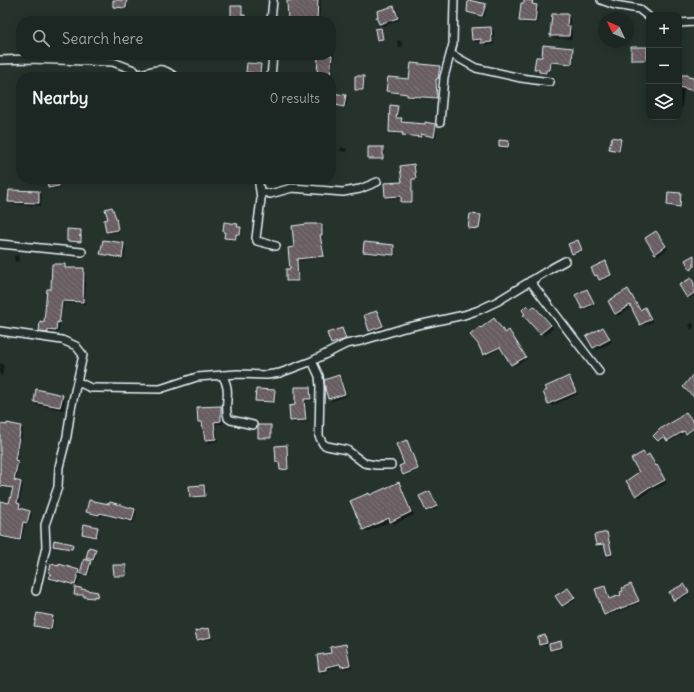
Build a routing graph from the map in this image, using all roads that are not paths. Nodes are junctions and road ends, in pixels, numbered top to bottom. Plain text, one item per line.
1 (272, 0) edge
2 (454, 0) edge
3 (601, 0) edge
4 (646, 15) edge
5 (271, 16) edge
6 (694, 22) edge
7 (682, 23) edge
8 (451, 54) junction
9 (16, 59) edge
10 (0, 60) edge
11 (56, 60) edge
12 (273, 60) edge
13 (136, 72) edge
14 (146, 72) edge
15 (169, 72) edge
16 (271, 72) edge
17 (550, 82) dead end
18 (440, 122) dead end
19 (377, 182) dead end
20 (260, 184) edge
21 (260, 191) junction
22 (0, 244) edge
23 (276, 246) dead end
24 (82, 252) dead end
25 (565, 261) dead end
26 (530, 281) junction
27 (0, 331) edge
28 (312, 361) junction
29 (599, 372) dead end
30 (222, 375) junction
31 (78, 382) junction
32 (253, 424) dead end
33 (391, 465) dead end
34 (36, 591) dead end

1 - 5 street
2 - 8 street
3 - 4 street
6 - 7 street
8 - 17 street
8 - 18 street
9 - 10 street
11 - 13 street
12 - 16 street
14 - 15 street
19 - 21 street
20 - 21 street
21 - 23 street
22 - 24 street
25 - 26 street
26 - 28 street
26 - 29 street
27 - 31 street
28 - 30 street
28 - 33 street
30 - 31 street
30 - 32 street
31 - 34 street

